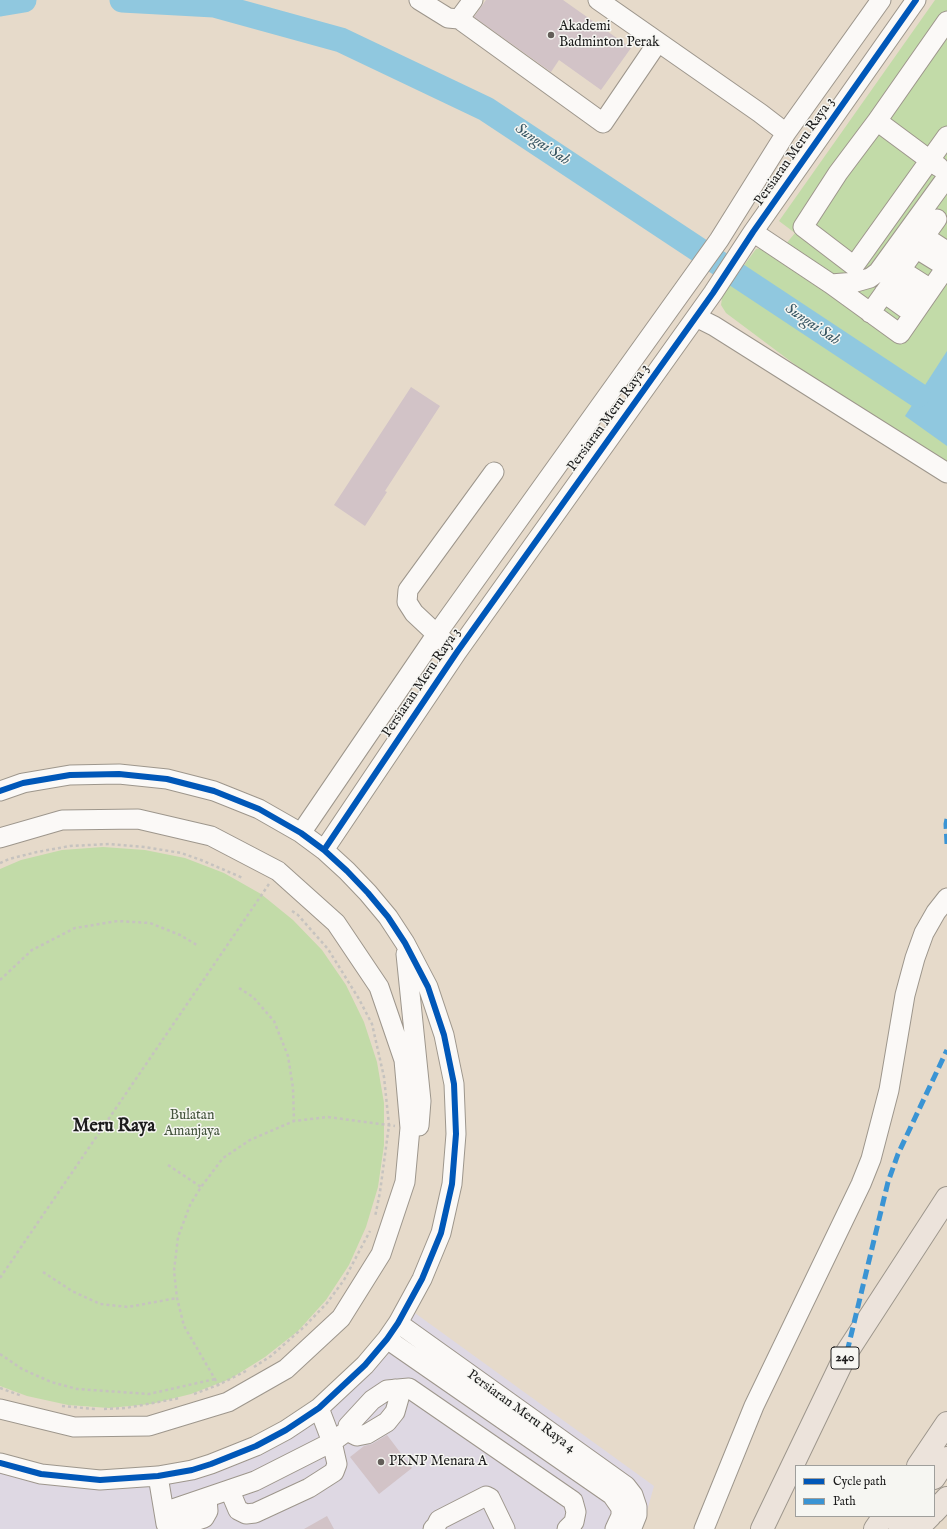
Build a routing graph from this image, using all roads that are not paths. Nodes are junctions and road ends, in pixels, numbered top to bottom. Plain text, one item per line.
1 (419, 0) edge
2 (473, 0) edge
3 (598, 0) edge
4 (881, 0) edge
5 (916, 0) edge
6 (459, 19) junction
7 (947, 21) edge
8 (658, 42) junction
9 (877, 121) junction
10 (786, 133) junction
11 (947, 136) edge
12 (930, 160) junction
13 (947, 173) edge
14 (947, 177) edge
15 (936, 218) edge
16 (753, 232) junction
17 (905, 265) junction
18 (929, 277) edge
19 (831, 284) junction
20 (870, 313) junction
21 (696, 317) junction
22 (494, 472) dead end
23 (947, 473) edge
24 (436, 636) junction
25 (457, 652) junction
26 (0, 791) edge
27 (301, 833) junction
28 (0, 838) edge
29 (324, 850) junction
30 (947, 898) edge
31 (405, 943) junction
32 (404, 1182) junction
33 (947, 1198) edge
34 (398, 1323) junction
35 (386, 1339) junction
36 (395, 1389) junction
37 (319, 1408) junction
38 (0, 1410) edge
39 (947, 1423) edge
40 (347, 1431) junction
41 (332, 1442) junction
42 (947, 1458) edge
43 (0, 1463) edge
44 (919, 1465) edge
45 (158, 1476) junction
46 (935, 1476) edge
47 (230, 1491) junction
48 (947, 1498) edge
49 (629, 1508) junction
50 (935, 1511) edge
51 (883, 1517) edge
52 (908, 1517) edge
53 (929, 1517) edge
54 (167, 1523) edge
55 (436, 1527) edge
56 (505, 1529) edge
57 (567, 1529) edge
58 (615, 1529) edge
59 (630, 1529) edge
60 (704, 1529) edge
61 (762, 1529) edge
62 (875, 1529) edge
63 (900, 1529) edge
64 (918, 1529) edge

1 - 6 street
2 - 6 street
3 - 8 street
4 - 10 street, Persiaran Meru Raya 3
5 - 16 street, Persiaran Meru Raya 3
6 - 8 street
7 - 9 street
8 - 10 street
9 - 12 street
9 - 12 street
10 - 24 street, Persiaran Meru Raya 3
11 - 12 street
12 - 13 street
14 - 15 street
15 - 17 street
15 - 19 street
16 - 19 street
16 - 21 street, Persiaran Meru Raya 3
17 - 18 street
17 - 18 street
17 - 18 street
17 - 20 street
18 - 20 street
19 - 20 street
21 - 23 street
21 - 25 street, Persiaran Meru Raya 3
22 - 24 street
24 - 25 street
24 - 27 street, Persiaran Meru Raya 3
25 - 29 street, Persiaran Meru Raya 3
26 - 27 street
27 - 29 street
28 - 32 street
29 - 31 street
30 - 60 street
31 - 32 street
31 - 34 street
32 - 38 street
33 - 61 main road, 240
34 - 35 street
34 - 49 street, Persiaran Meru Raya 4
35 - 37 street
35 - 49 street, Persiaran Meru Raya 4
36 - 40 street
36 - 40 street
36 - 57 street
37 - 41 street
37 - 45 street
39 - 44 main road
40 - 41 street
41 - 47 street
41 - 47 street
42 - 46 main road
43 - 45 street
45 - 54 street
47 - 54 street
48 - 50 main road
49 - 58 street
49 - 59 street
51 - 62 main road
52 - 63 main road
53 - 64 main road
55 - 56 street

